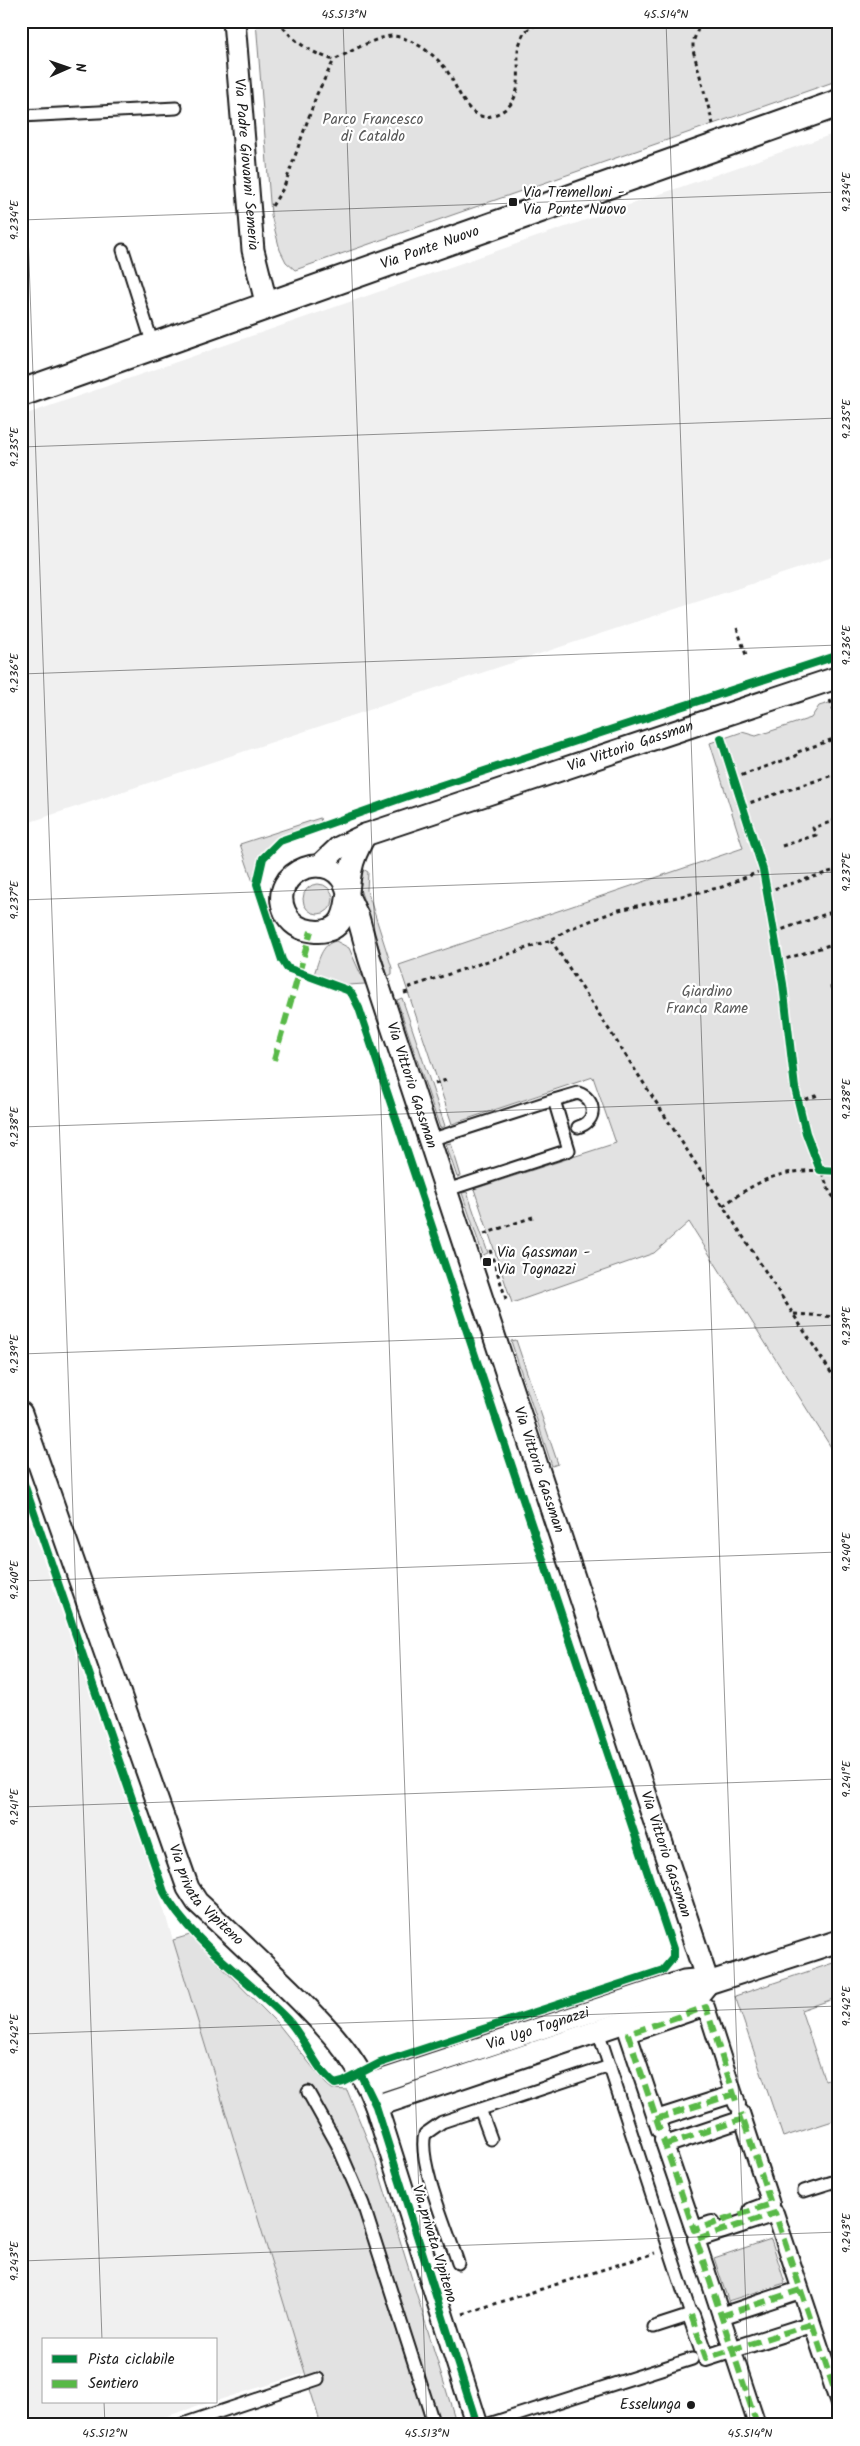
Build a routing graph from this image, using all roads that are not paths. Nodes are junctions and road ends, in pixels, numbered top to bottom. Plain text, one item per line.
1 (234, 21) edge
2 (839, 103) edge
3 (176, 108) dead end
4 (21, 116) edge
5 (123, 250) dead end
6 (268, 306) junction
7 (153, 345) junction
8 (21, 393) edge
9 (839, 677) edge
10 (365, 835) junction
11 (319, 866) junction
12 (348, 894) junction
13 (332, 927) junction
14 (369, 957) junction
15 (554, 1100) junction
16 (578, 1127) dead end
17 (430, 1140) junction
18 (447, 1190) junction
19 (21, 1413) edge
20 (839, 1941) edge
21 (708, 1983) junction
22 (598, 2031) junction
23 (610, 2066) junction
24 (368, 2085) junction
25 (308, 2092) dead end
26 (376, 2106) junction
27 (739, 2107) junction
28 (480, 2109) junction
29 (661, 2133) junction
30 (490, 2139) dead end
31 (839, 2180) edge
32 (804, 2191) dead end
33 (458, 2263) dead end
34 (800, 2290) junction
35 (691, 2315) junction
36 (721, 2316) junction
37 (812, 2324) junction
38 (654, 2327) dead end
39 (732, 2350) junction
40 (692, 2359) dead end
41 (318, 2379) dead end
42 (839, 2404) edge
43 (180, 2425) edge
44 (434, 2425) edge
45 (477, 2425) edge
46 (486, 2425) edge
47 (757, 2425) edge

1 - 6 street, Via Padre Giovanni Semeria
2 - 6 street, Via Ponte Nuovo
3 - 4 lane
5 - 7 lane
6 - 7 street, Via Ponte Nuovo
7 - 8 street, Via Ponte Nuovo
9 - 10 street, Via Vittorio Gassman
10 - 11 street, Via Vittorio Gassman
10 - 12 street
11 - 12 street, Via Vittorio Gassman
11 - 13 street, Via Vittorio Gassman
12 - 13 street
12 - 14 street, Via Vittorio Gassman
13 - 14 street, Via Vittorio Gassman
14 - 17 street, Via Vittorio Gassman
15 - 16 lane
15 - 17 lane
15 - 18 lane
17 - 18 street, Via Vittorio Gassman
18 - 21 street, Via Vittorio Gassman
19 - 24 street, Via privata Vipiteno
20 - 21 street, Via Ugo Tognazzi
21 - 22 street, Via Ugo Tognazzi
21 - 24 street, Via Ugo Tognazzi
22 - 23 lane
22 - 26 street, Via Ugo Tognazzi
23 - 28 lane
23 - 35 lane
24 - 26 street, Via privata Vipiteno
25 - 44 lane
26 - 45 street, Via privata Vipiteno
27 - 29 street
27 - 29 street
27 - 29 street
27 - 29 street
28 - 30 lane
28 - 33 lane
31 - 32 lane
34 - 36 street
34 - 36 street
34 - 37 street
35 - 38 lane
35 - 39 street
36 - 39 street
37 - 39 street
37 - 42 street
39 - 47 street
40 - 46 lane
41 - 43 lane

